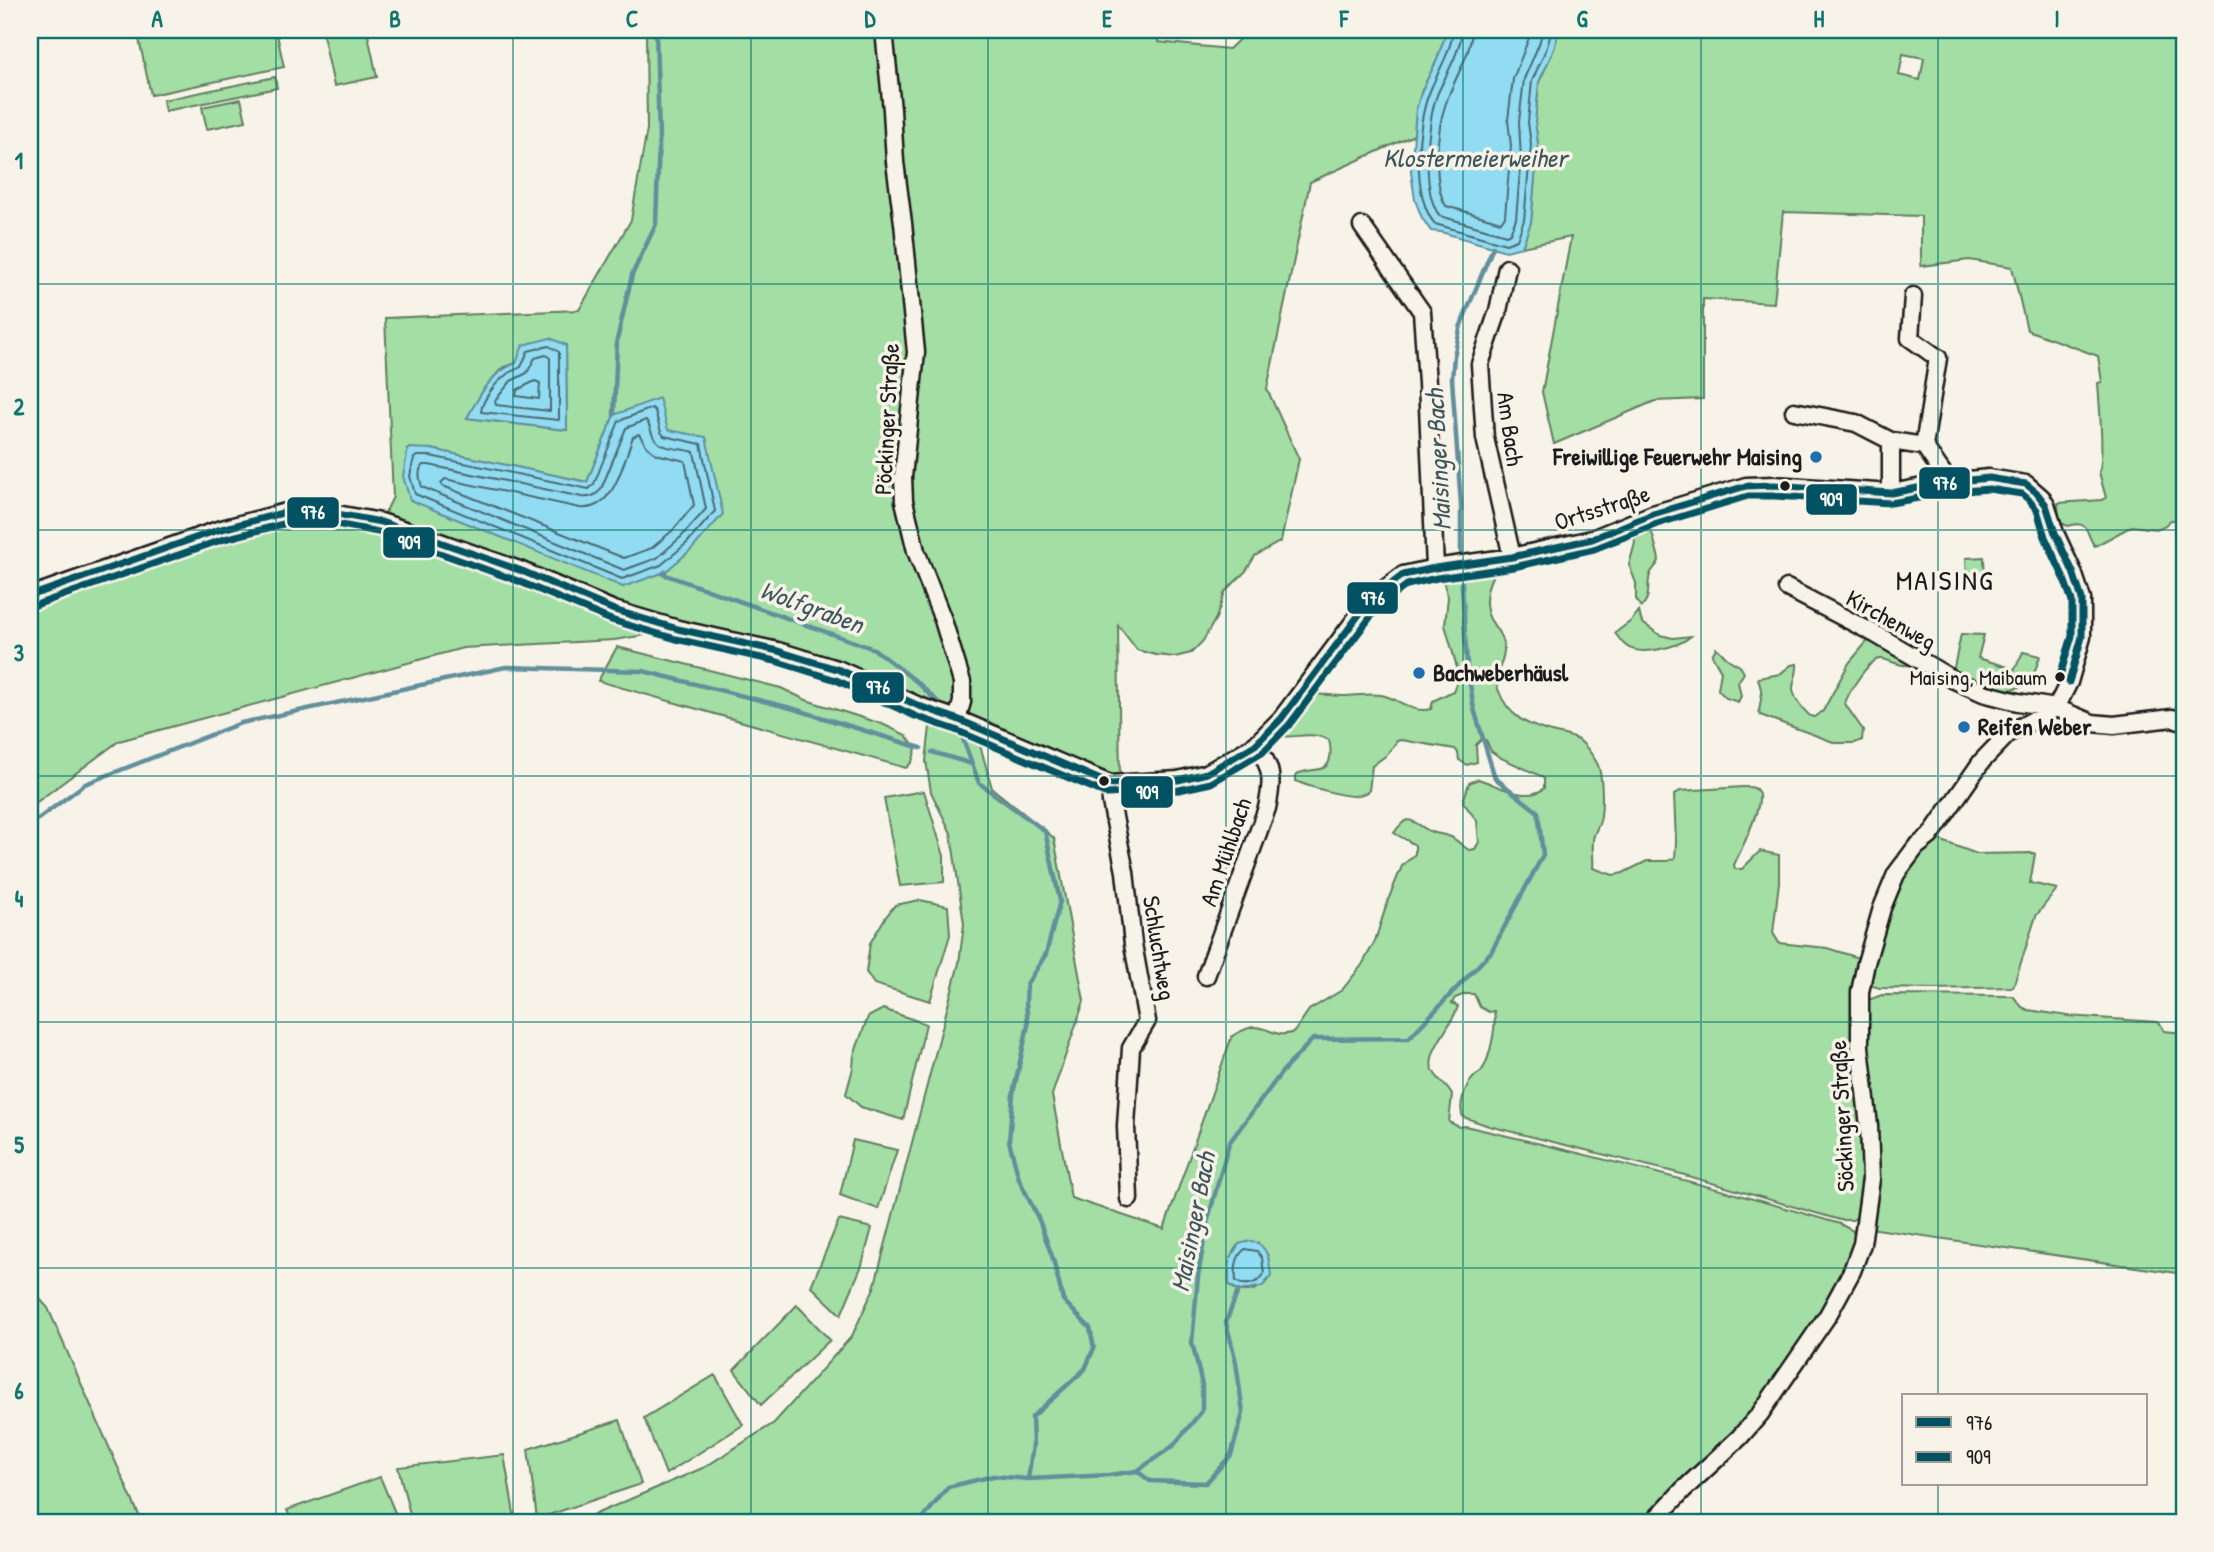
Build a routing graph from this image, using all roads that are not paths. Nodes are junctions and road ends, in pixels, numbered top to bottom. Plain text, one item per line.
1 (884, 30) edge
2 (1362, 226) dead end
3 (1507, 268) dead end
4 (1913, 296) dead end
5 (1794, 411) dead end
6 (1891, 441) junction
7 (1924, 446) junction
8 (1949, 482) junction
9 (1891, 493) junction
10 (1511, 557) junction
11 (1441, 567) junction
12 (1787, 588) dead end
13 (30, 596) edge
14 (2056, 708) junction
15 (957, 719) junction
16 (2184, 721) edge
17 (1255, 745) junction
18 (1110, 784) junction
19 (1206, 976) dead end
20 (1129, 1199) dead end
21 (1653, 1522) edge

1 - 15 street, Pöckinger Straße
2 - 11 street
3 - 10 street, Am Bach
4 - 7 street
5 - 6 street
6 - 7 street
6 - 9 street
7 - 8 street
8 - 9 street, Ortsstraße
8 - 14 street, Ortsstraße
9 - 10 street, Ortsstraße
10 - 11 street, Ortsstraße
11 - 17 street, Ortsstraße
12 - 14 street, Kirchenweg
13 - 15 street
14 - 16 street
14 - 21 street, Söckinger Straße
15 - 18 street
17 - 18 street, Ortsstraße
17 - 19 street, Am Mühlbach
18 - 20 street, Schluchtweg

